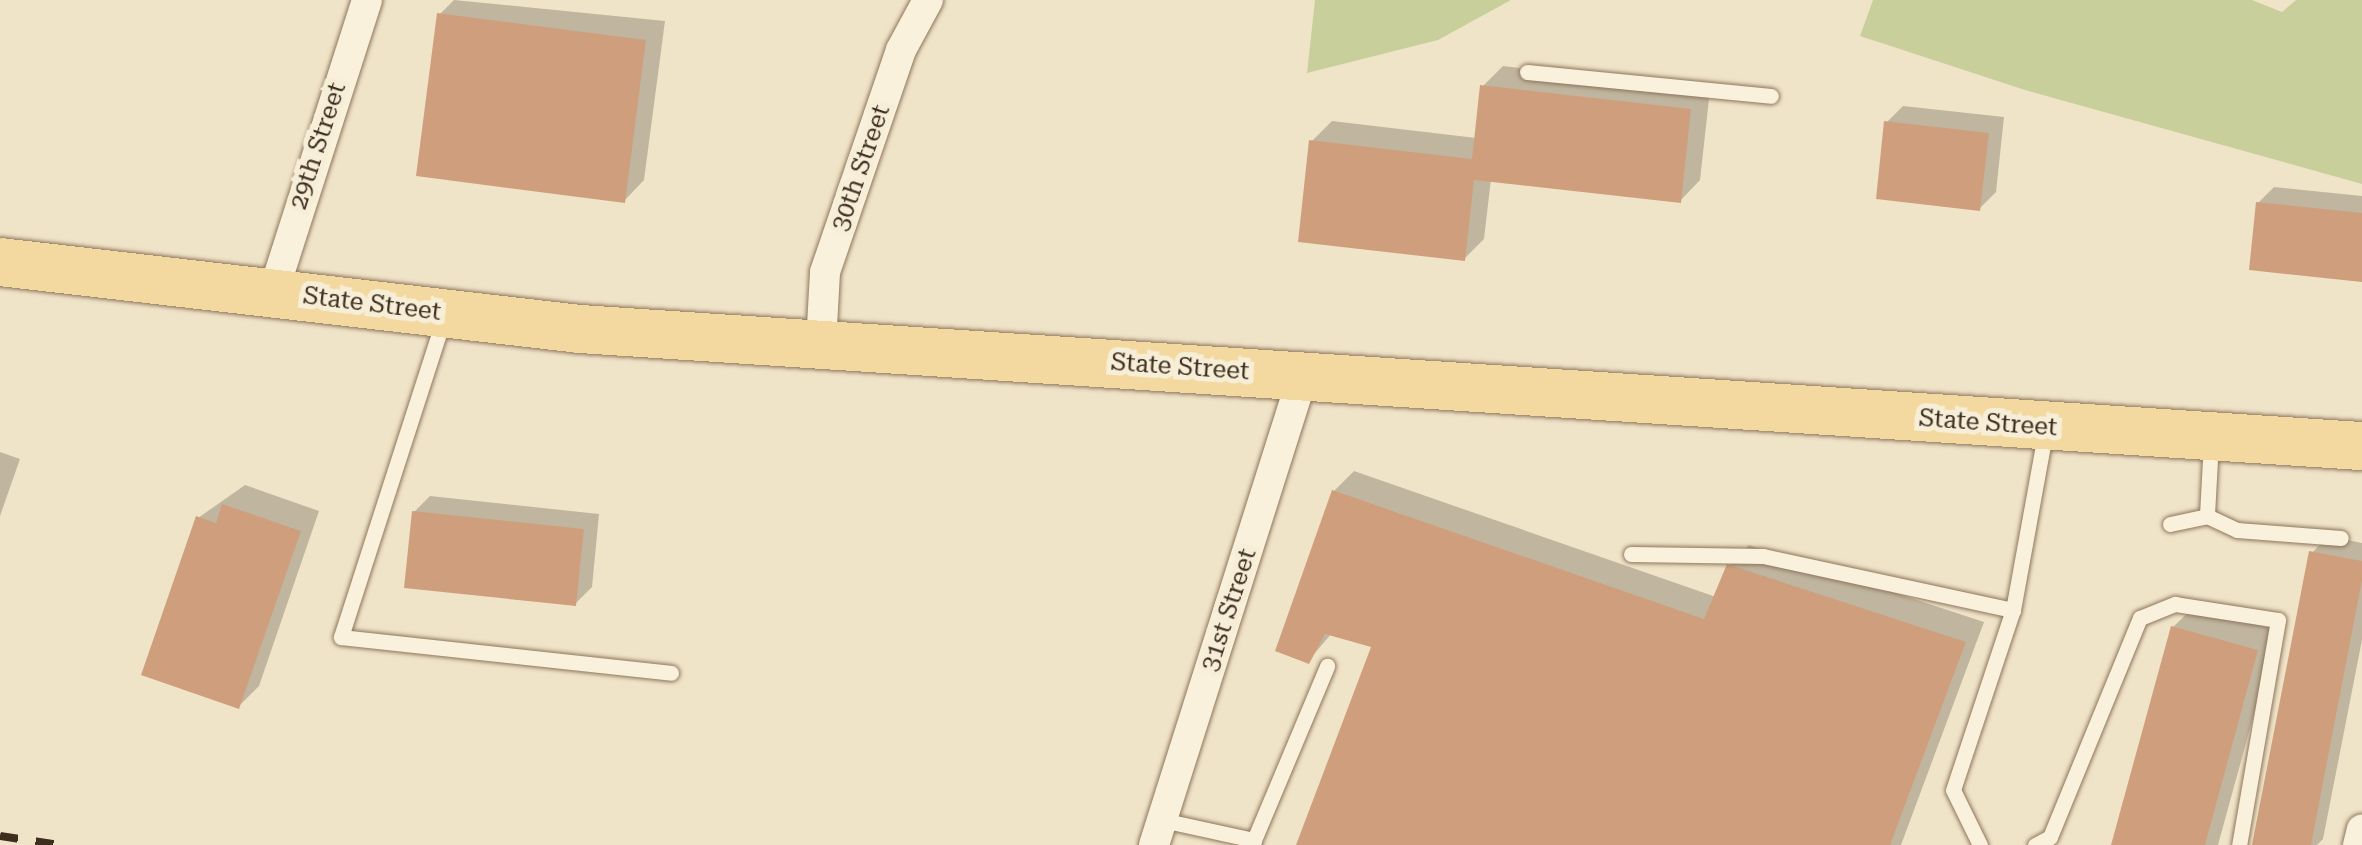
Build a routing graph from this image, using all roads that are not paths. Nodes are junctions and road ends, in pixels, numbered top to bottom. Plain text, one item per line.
1 (367, 0) edge
2 (928, 0) edge
3 (1527, 72) dead end
4 (1771, 96) dead end
5 (0, 262) edge
6 (273, 293) junction
7 (446, 313) junction
8 (820, 344) junction
9 (1303, 375) junction
10 (2047, 426) junction
11 (2212, 437) junction
12 (2362, 446) edge
13 (2206, 516) junction
14 (2170, 524) dead end
15 (2341, 538) dead end
16 (1631, 554) dead end
17 (2013, 610) junction
18 (1328, 666) dead end
19 (671, 673) dead end
20 (2362, 830) edge
21 (1158, 832) edge
22 (1254, 842) edge
23 (1980, 845) edge
24 (2035, 845) edge
25 (2238, 845) edge
26 (2358, 845) edge

1 - 6 street, 29th Street
2 - 8 street, 30th Street
3 - 4 lane
5 - 6 main road, State Street
6 - 7 main road, State Street
7 - 8 main road, State Street
7 - 19 lane
8 - 9 main road, State Street
9 - 10 main road, State Street
9 - 21 street, 31st Street
10 - 11 main road, State Street
10 - 17 lane
11 - 12 main road, State Street
11 - 13 lane
13 - 14 lane
13 - 15 lane
16 - 17 lane
17 - 23 lane
18 - 22 lane
20 - 26 street
21 - 22 lane
24 - 25 lane

